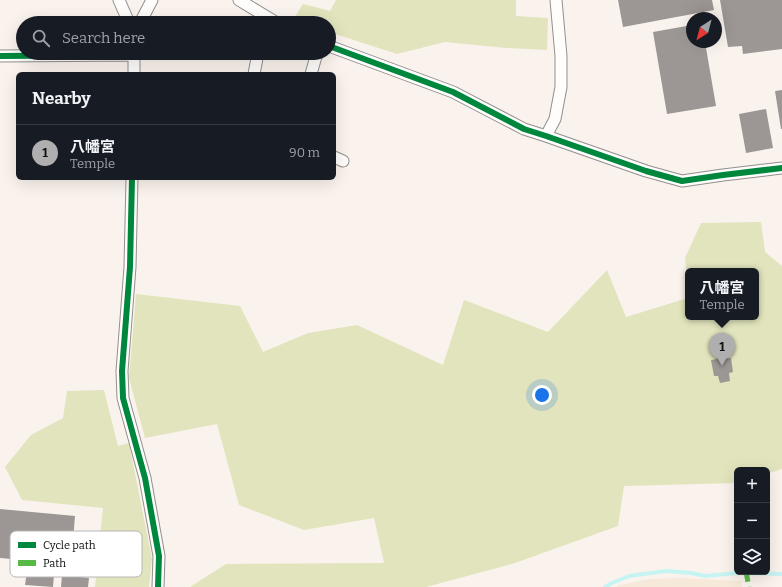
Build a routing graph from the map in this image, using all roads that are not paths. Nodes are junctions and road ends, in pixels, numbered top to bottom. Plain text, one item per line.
1 (118, 0) edge
2 (152, 0) edge
3 (239, 0) edge
4 (556, 0) edge
5 (126, 16) edge
6 (144, 16) edge
7 (261, 16) edge
8 (336, 49) edge
9 (0, 56) edge
10 (16, 56) edge
11 (134, 60) edge
12 (257, 60) edge
13 (315, 60) edge
14 (134, 72) edge
15 (254, 72) edge
16 (312, 72) edge
17 (546, 136) junction
18 (782, 168) edge
19 (132, 180) edge
20 (158, 587) edge

1 - 5 street
2 - 6 street
3 - 7 street
4 - 17 street
8 - 17 street
9 - 10 street
11 - 14 street
12 - 15 street
13 - 16 street
17 - 18 street
19 - 20 street

